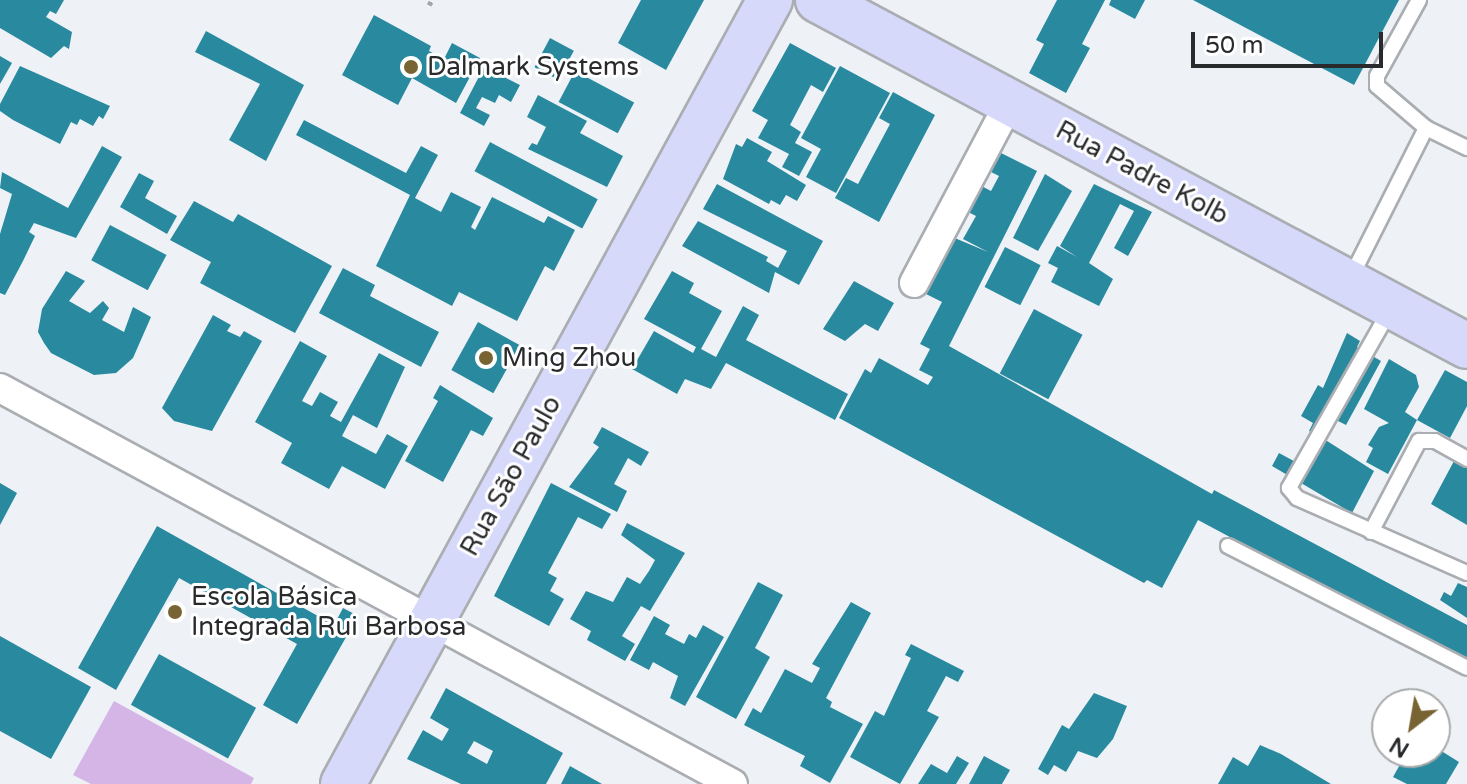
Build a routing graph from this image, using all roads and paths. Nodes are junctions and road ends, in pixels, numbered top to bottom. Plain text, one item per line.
1 (770, 0) edge
2 (818, 0) edge
3 (1419, 0) edge
4 (1010, 102) junction
5 (1426, 128) junction
6 (1467, 148) edge
7 (914, 283) dead end
8 (1348, 283) junction
9 (1392, 306) junction
10 (1467, 346) edge
11 (0, 388) edge
12 (1467, 459) edge
13 (1371, 532) junction
14 (1228, 546) dead end
15 (1467, 573) edge
16 (432, 621) junction
17 (1467, 668) edge
18 (343, 784) edge
19 (733, 784) edge

1 - 16 main road, Rua São Paulo
2 - 4 main road, Rua Padre Kolb
3 - 5 lane
4 - 7 street
4 - 8 main road, Rua Padre Kolb
5 - 6 lane
5 - 8 lane
8 - 9 main road, Rua Padre Kolb
9 - 10 main road, Rua Padre Kolb
9 - 13 lane
11 - 16 street
12 - 13 lane
13 - 15 lane
14 - 17 lane
16 - 18 main road, Rua São Paulo
16 - 19 street

